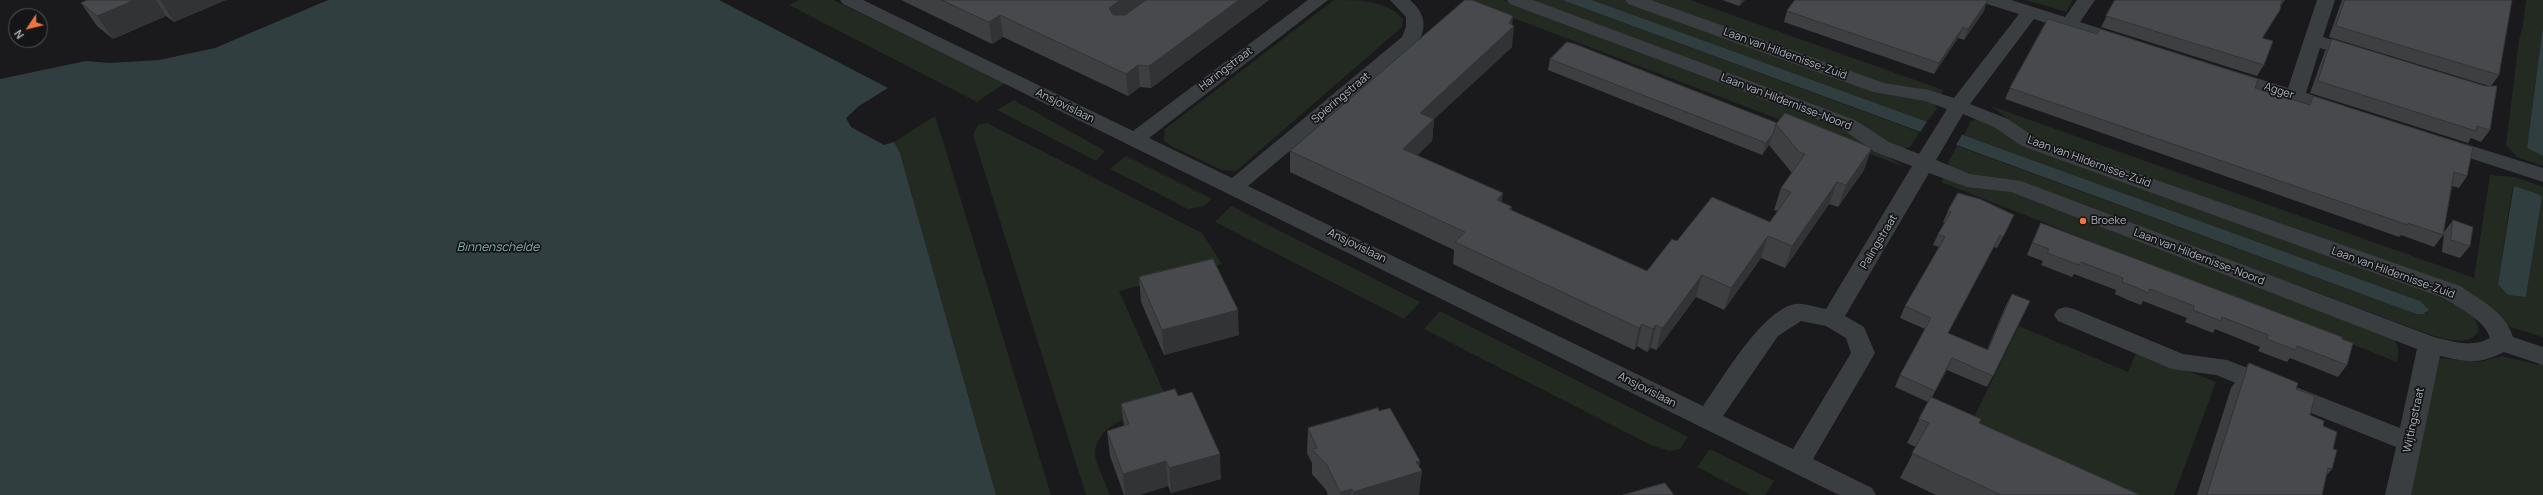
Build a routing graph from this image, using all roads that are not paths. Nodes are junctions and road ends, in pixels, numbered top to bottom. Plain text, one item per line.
1 (849, 0) edge
2 (1319, 0) edge
3 (1399, 0) edge
4 (1516, 0) edge
5 (1634, 0) edge
6 (1993, 0) edge
7 (2086, 0) edge
8 (2326, 0) edge
9 (2030, 13) junction
10 (2069, 25) junction
11 (2315, 33) junction
12 (2145, 49) edge
13 (2372, 50) edge
14 (2212, 70) edge
15 (2295, 96) junction
16 (1958, 106) junction
17 (2354, 115) edge
18 (2428, 138) edge
19 (1134, 140) junction
20 (1924, 164) junction
21 (2543, 175) edge
22 (1234, 187) junction
23 (2066, 315) dead end
24 (1832, 319) junction
25 (2503, 342) junction
26 (2430, 345) junction
27 (2543, 356) edge
28 (1707, 420) junction
29 (2409, 442) junction
30 (1798, 462) junction
31 (1863, 495) edge
32 (2398, 495) edge

1 - 19 street, Ansjovislaan
2 - 19 street, Haringstraat
3 - 22 street, Spieringstraat
4 - 20 street, Laan van Hildernisse-Noord
5 - 16 street, Laan van Hildernisse-Zuid
6 - 9 street
7 - 10 street
8 - 11 street
9 - 10 street
9 - 16 street
10 - 12 street
11 - 13 street
11 - 15 street
14 - 15 street, Agger
15 - 17 street, Agger
16 - 20 street
16 - 25 street, Laan van Hildernisse-Zuid
18 - 21 street
19 - 22 street, Ansjovislaan
20 - 24 street, Palingstraat
20 - 26 street, Laan van Hildernisse-Noord
22 - 28 street, Ansjovislaan
23 - 29 street
24 - 28 street
24 - 30 street
25 - 26 street, Laan van Hildernisse-Noord
25 - 27 street
26 - 29 street, Wijtingstraat
28 - 30 street, Ansjovislaan
29 - 32 street, Wijtingstraat
30 - 31 street, Ansjovislaan

